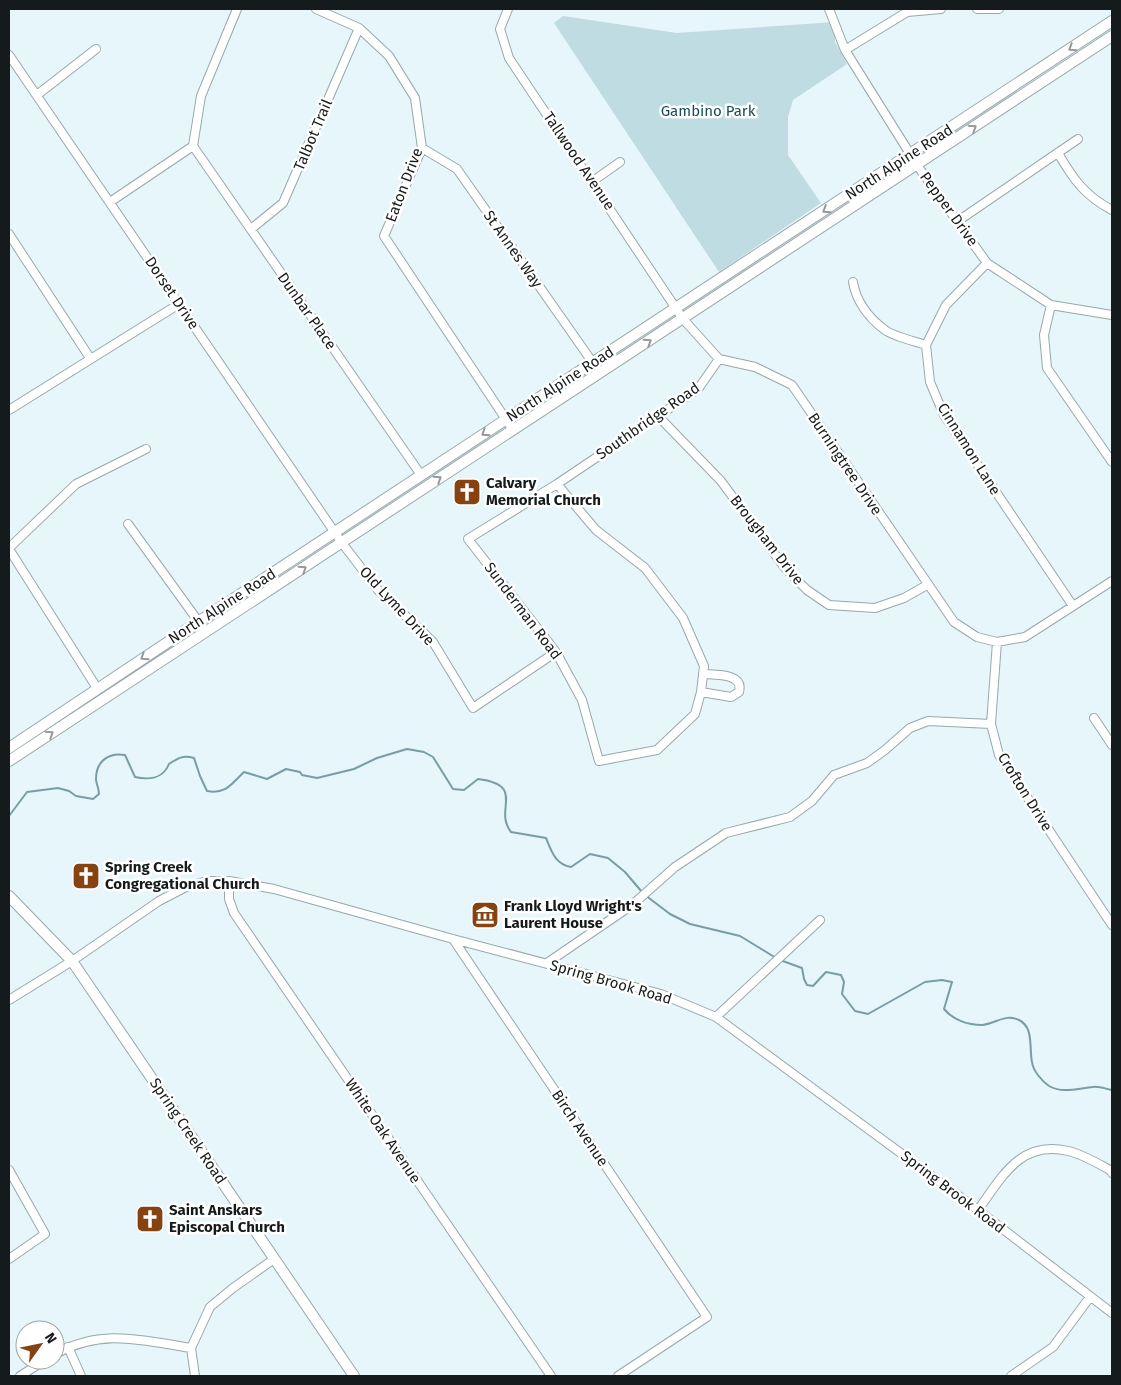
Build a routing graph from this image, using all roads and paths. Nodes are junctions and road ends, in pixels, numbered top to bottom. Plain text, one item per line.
1 (237, 9) edge
2 (316, 9) edge
3 (508, 9) edge
4 (829, 9) edge
5 (941, 9) edge
6 (977, 9) edge
7 (999, 9) edge
8 (1112, 21) edge
9 (359, 28) junction
10 (1112, 36) edge
11 (96, 49) dead end
12 (845, 50) junction
13 (9, 54) edge
14 (37, 95) junction
15 (1078, 139) dead end
16 (193, 146) junction
17 (422, 148) junction
18 (1058, 153) junction
19 (910, 154) junction
20 (620, 162) dead end
21 (917, 165) junction
22 (592, 181) junction
23 (110, 202) junction
24 (1112, 210) edge
25 (958, 222) junction
26 (251, 229) junction
27 (9, 234) edge
28 (988, 263) junction
29 (853, 282) dead end
30 (179, 304) junction
31 (1050, 304) junction
32 (677, 308) junction
33 (1112, 315) edge
34 (683, 319) junction
35 (926, 345) junction
36 (90, 358) junction
37 (719, 360) junction
38 (593, 363) junction
39 (9, 410) edge
40 (658, 416) junction
41 (506, 419) junction
42 (513, 430) junction
43 (146, 448) dead end
44 (1112, 462) edge
45 (421, 475) junction
46 (558, 484) junction
47 (128, 524) dead end
48 (336, 531) junction
49 (468, 539) joint
50 (342, 543) junction
51 (9, 549) edge
52 (1112, 581) edge
53 (927, 585) junction
54 (1073, 606) junction
55 (198, 622) junction
56 (206, 632) junction
57 (997, 642) junction
58 (556, 652) junction
59 (704, 670) junction
60 (97, 688) junction
61 (701, 692) junction
62 (1094, 718) dead end
63 (991, 724) junction
64 (1112, 745) edge
65 (9, 748) edge
66 (9, 761) edge
67 (229, 881) junction
68 (9, 896) edge
69 (820, 920) dead end
70 (1112, 925) edge
71 (453, 939) junction
72 (72, 961) junction
73 (547, 963) junction
74 (9, 1000) edge
75 (716, 1017) junction
76 (9, 1170) edge
77 (1112, 1173) edge
78 (978, 1210) junction
79 (9, 1259) edge
80 (274, 1259) junction
81 (1090, 1297) junction
82 (1112, 1314) edge
83 (68, 1347) junction
84 (191, 1348) junction
85 (65, 1349) edge
86 (81, 1376) edge
87 (195, 1376) edge
88 (354, 1376) edge
89 (551, 1376) edge
90 (618, 1376) edge
91 (1011, 1376) edge

1 - 16 street
2 - 9 street, Eaton Drive
3 - 22 street, Tallwood Avenue
4 - 12 street, Pepper Drive
5 - 12 street
6 - 7 street
8 -> 19 main road, North Alpine Road
9 - 17 street, Eaton Drive
9 - 26 street, Talbot Trail
21 -> 10 main road, North Alpine Road
11 - 14 street
12 - 19 street, Pepper Drive
13 - 14 street, Dorset Drive
14 - 23 street, Dorset Drive
15 - 18 street
16 - 23 street
16 - 26 street, Dunbar Place
17 - 38 street, St Annes Way
17 - 41 street, Eaton Drive
18 - 24 street
18 - 25 street
19 - 21 street, Pepper Drive
19 -> 32 main road, North Alpine Road
20 - 22 street
21 - 25 street, Pepper Drive
21 - 34 main road, North Alpine Road
22 - 32 street, Tallwood Avenue
23 - 30 street, Dorset Drive
25 - 28 street, Pepper Drive
26 - 45 street, Dunbar Place
27 - 36 street
28 - 31 street, Pepper Drive
28 - 35 street
29 - 35 street
30 - 36 street
30 - 48 street, Dorset Drive
31 - 33 street, Pepper Drive
31 - 44 street
32 - 34 street
32 - 38 main road, North Alpine Road
34 - 37 street
42 -> 34 main road, North Alpine Road
35 - 54 street, Cinnamon Lane
36 - 39 street
37 - 40 street, Southbridge Road
37 - 53 street, Burningtree Drive
38 - 41 main road, North Alpine Road
40 - 46 street, Southbridge Road
40 - 53 street, Brougham Drive
41 - 42 street, Eaton Drive
41 -> 45 main road, North Alpine Road
50 -> 42 main road, North Alpine Road
43 - 51 street
45 - 48 main road, North Alpine Road
46 - 49 street, Southbridge Road
46 - 59 street
47 - 55 street
48 - 50 street, Old Lyme Drive
48 - 55 main road, North Alpine Road
49 - 58 street, Sunderman Road
56 -> 50 main road, North Alpine Road
50 - 58 street, Old Lyme Drive
51 - 60 street
52 - 54 street
53 - 57 street, Burningtree Drive
54 - 57 street
55 - 56 street
55 -> 60 main road, North Alpine Road
66 -> 56 main road, North Alpine Road
57 - 63 street, Crofton Drive
58 - 61 street, Sunderman Road
59 - 61 street, Sunderman Road
59 - 61 street
60 - 65 main road, North Alpine Road
62 - 64 street
63 - 70 street, Crofton Drive
63 - 73 street
67 - 71 street, Spring Brook Road
67 - 72 street, Spring Brook Road
67 - 89 street, White Oak Avenue
68 - 72 main road, Spring Creek Road
69 - 75 street
71 - 73 street, Spring Brook Road
71 - 90 street, Birch Avenue
72 - 74 street, Spring Brook Road
72 - 80 main road, Spring Creek Road
73 - 75 street, Spring Brook Road
75 - 78 street, Spring Brook Road
76 - 79 street
77 - 78 street
78 - 81 street, Spring Brook Road
80 - 84 street
80 - 88 main road, Spring Creek Road
81 - 82 street, Spring Brook Road
81 - 91 street
83 - 84 street
83 - 85 street
83 - 86 street
84 - 87 street

